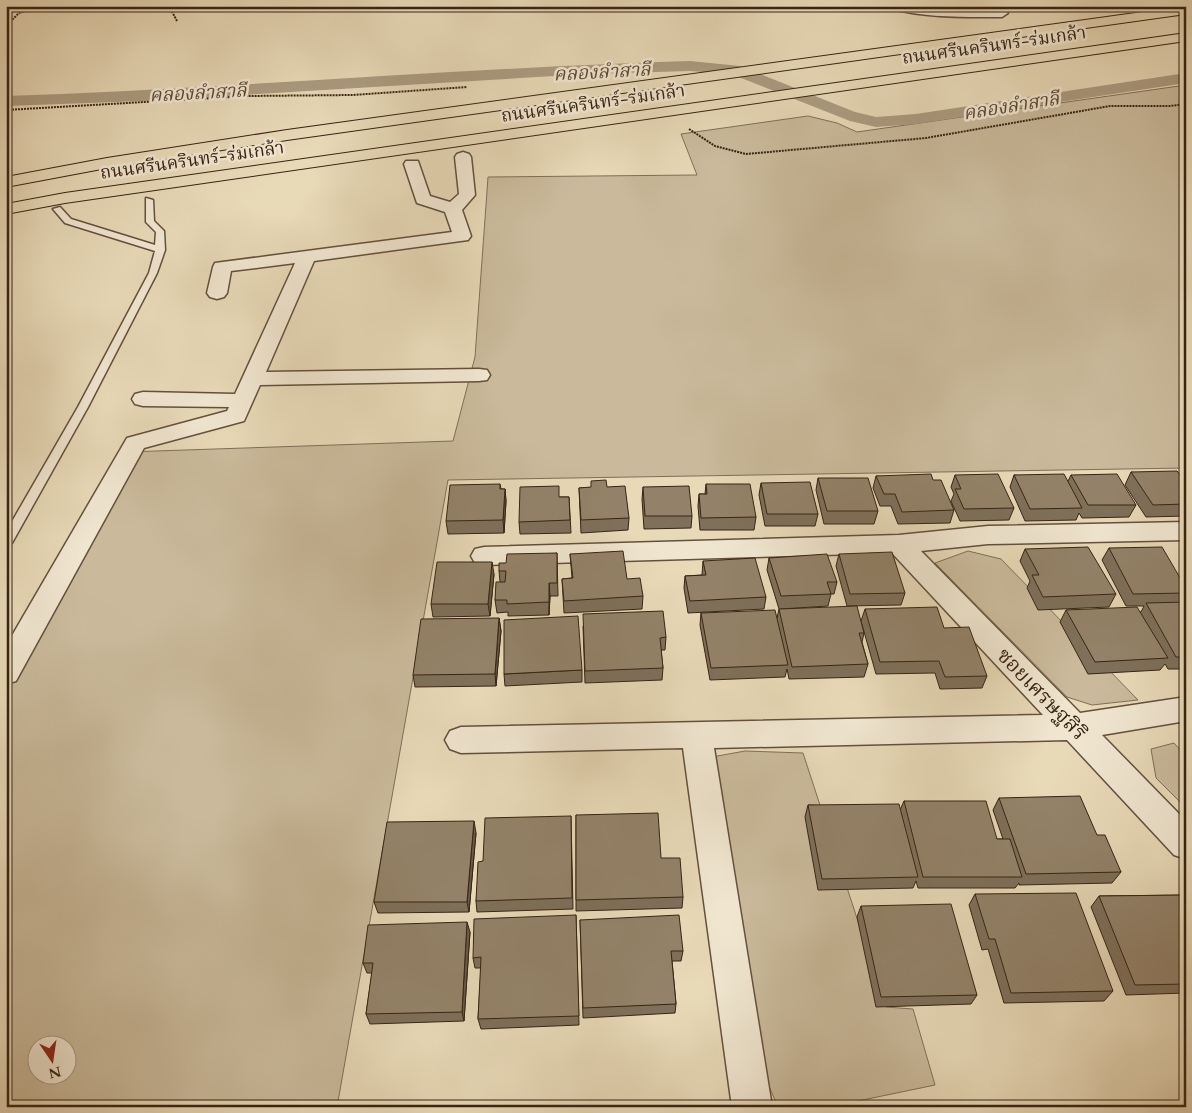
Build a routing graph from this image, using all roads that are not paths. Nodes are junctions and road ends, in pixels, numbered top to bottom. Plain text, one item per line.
1 (892, 6) edge
2 (999, 10) edge
3 (1186, 10) edge
4 (1186, 22) edge
5 (1018, 32) junction
6 (1186, 37) edge
7 (492, 153) dead end
8 (463, 157) junction
9 (412, 164) junction
10 (6, 182) edge
11 (6, 188) edge
12 (149, 200) junction
13 (57, 208) junction
14 (453, 209) junction
15 (6, 211) edge
16 (161, 250) junction
17 (307, 256) junction
18 (217, 293) dead end
19 (479, 375) dead end
20 (253, 379) junction
21 (143, 399) dead end
22 (243, 401) junction
23 (1186, 531) edge
24 (6, 542) edge
25 (899, 544) junction
26 (484, 556) dead end
27 (6, 673) edge
28 (1186, 709) edge
29 (1073, 727) junction
30 (697, 735) junction
31 (461, 740) dead end
32 (1186, 844) edge
33 (752, 1107) edge

1 - 2 street
2 - 5 street
3 - 5 main road, ถนนศรีนครินทร์-ร่มเกล้า
4 - 11 main road, ถนนศรีนครินทร์-ร่มเกล้า
5 - 10 main road, ถนนศรีนครินทร์-ร่มเกล้า
6 - 15 main road, ถนนศรีนครินทร์-ร่มเกล้า
7 - 8 main road, ถนนศรีนครินทร์-ร่มเกล้า
8 - 9 main road, ถนนศรีนครินทร์-ร่มเกล้า
8 - 14 street
9 - 12 main road, ถนนศรีนครินทร์-ร่มเกล้า
9 - 14 street
12 - 13 main road, ถนนศรีนครินทร์-ร่มเกล้า
12 - 16 lane
13 - 15 main road, ถนนศรีนครินทร์-ร่มเกล้า
13 - 16 lane
14 - 17 street
16 - 24 lane
17 - 18 street
17 - 20 street
19 - 20 street
20 - 22 street
21 - 22 street
22 - 27 street
23 - 25 street
25 - 26 street
25 - 29 street, ซอยเศรษฐสิริ
28 - 29 street
29 - 30 street
29 - 32 street, ซอยเศรษฐสิริ
30 - 31 street
30 - 33 street

